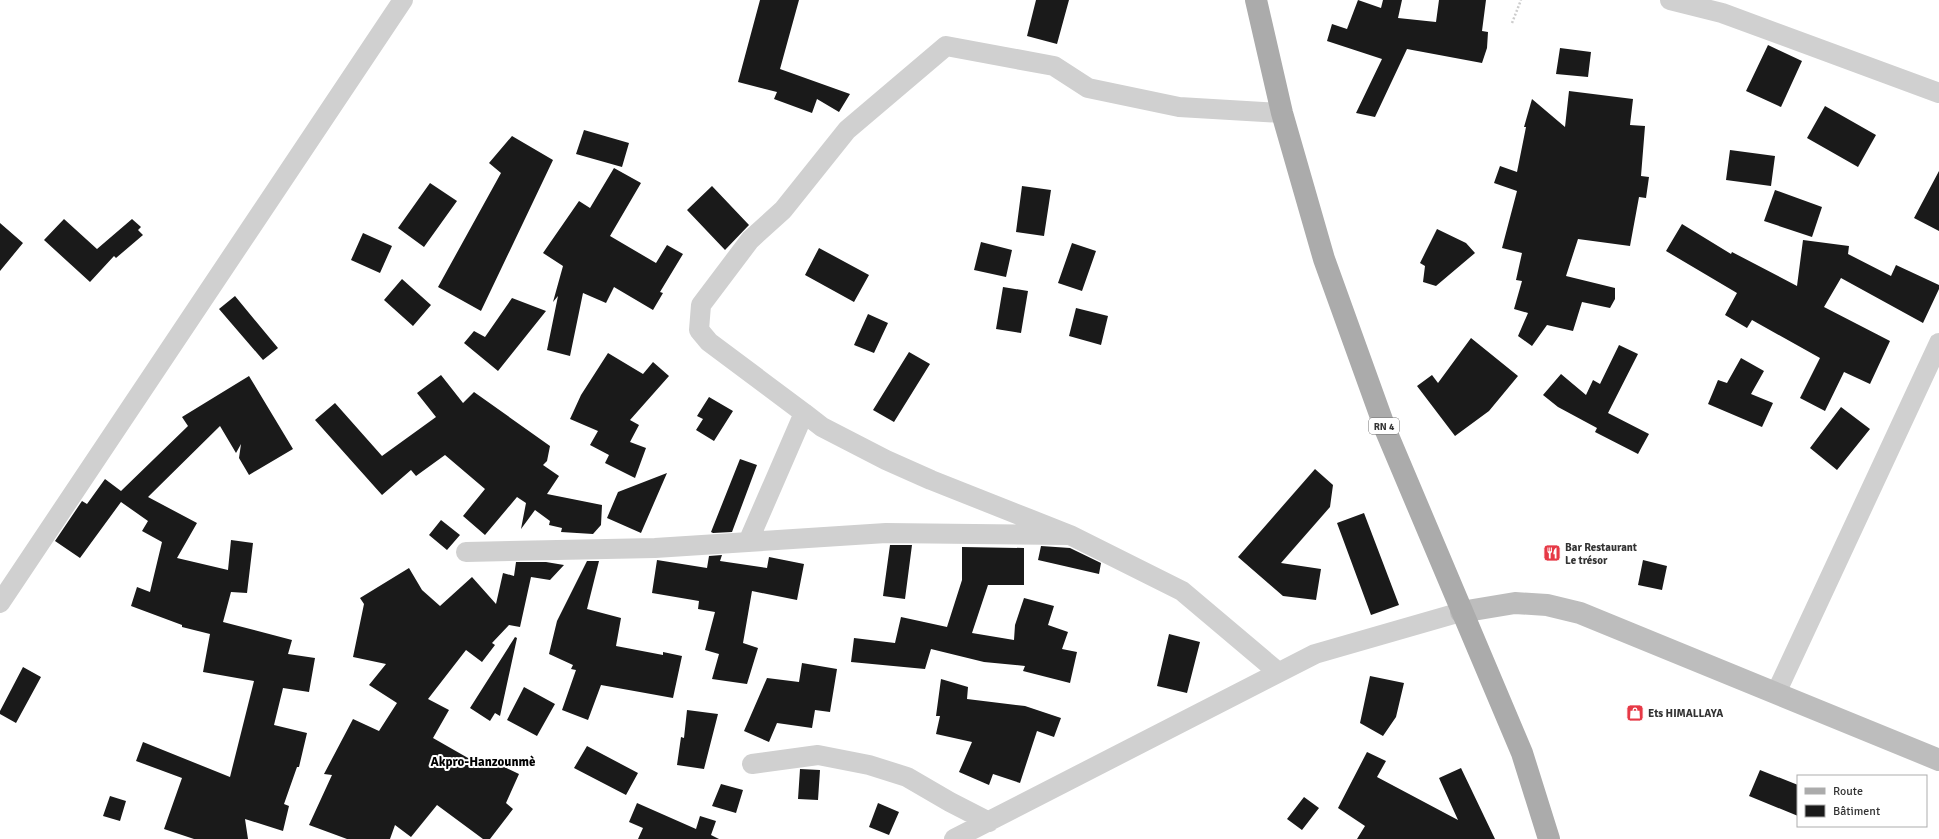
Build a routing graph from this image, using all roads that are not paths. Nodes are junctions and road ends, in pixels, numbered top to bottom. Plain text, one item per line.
1 (403, 0) edge
2 (1256, 0) edge
3 (1670, 0) edge
4 (1939, 93) edge
5 (1282, 114) junction
6 (1939, 343) edge
7 (804, 413) junction
8 (1070, 535) junction
9 (748, 542) junction
10 (466, 552) dead end
11 (0, 603) edge
12 (1461, 612) junction
13 (1278, 672) junction
14 (1776, 693) junction
15 (1939, 760) edge
16 (752, 764) dead end
17 (989, 822) junction
18 (954, 839) edge
19 (1549, 839) edge

1 - 11 street
2 - 5 main road, RN 4
3 - 4 street
5 - 7 street
5 - 12 main road, RN 4
6 - 14 street
7 - 8 street
7 - 9 street
8 - 9 street
8 - 13 street
9 - 10 street
12 - 13 street
12 - 14 main road
12 - 19 main road, RN 4
13 - 17 street
14 - 15 main road
16 - 17 street
17 - 18 street

